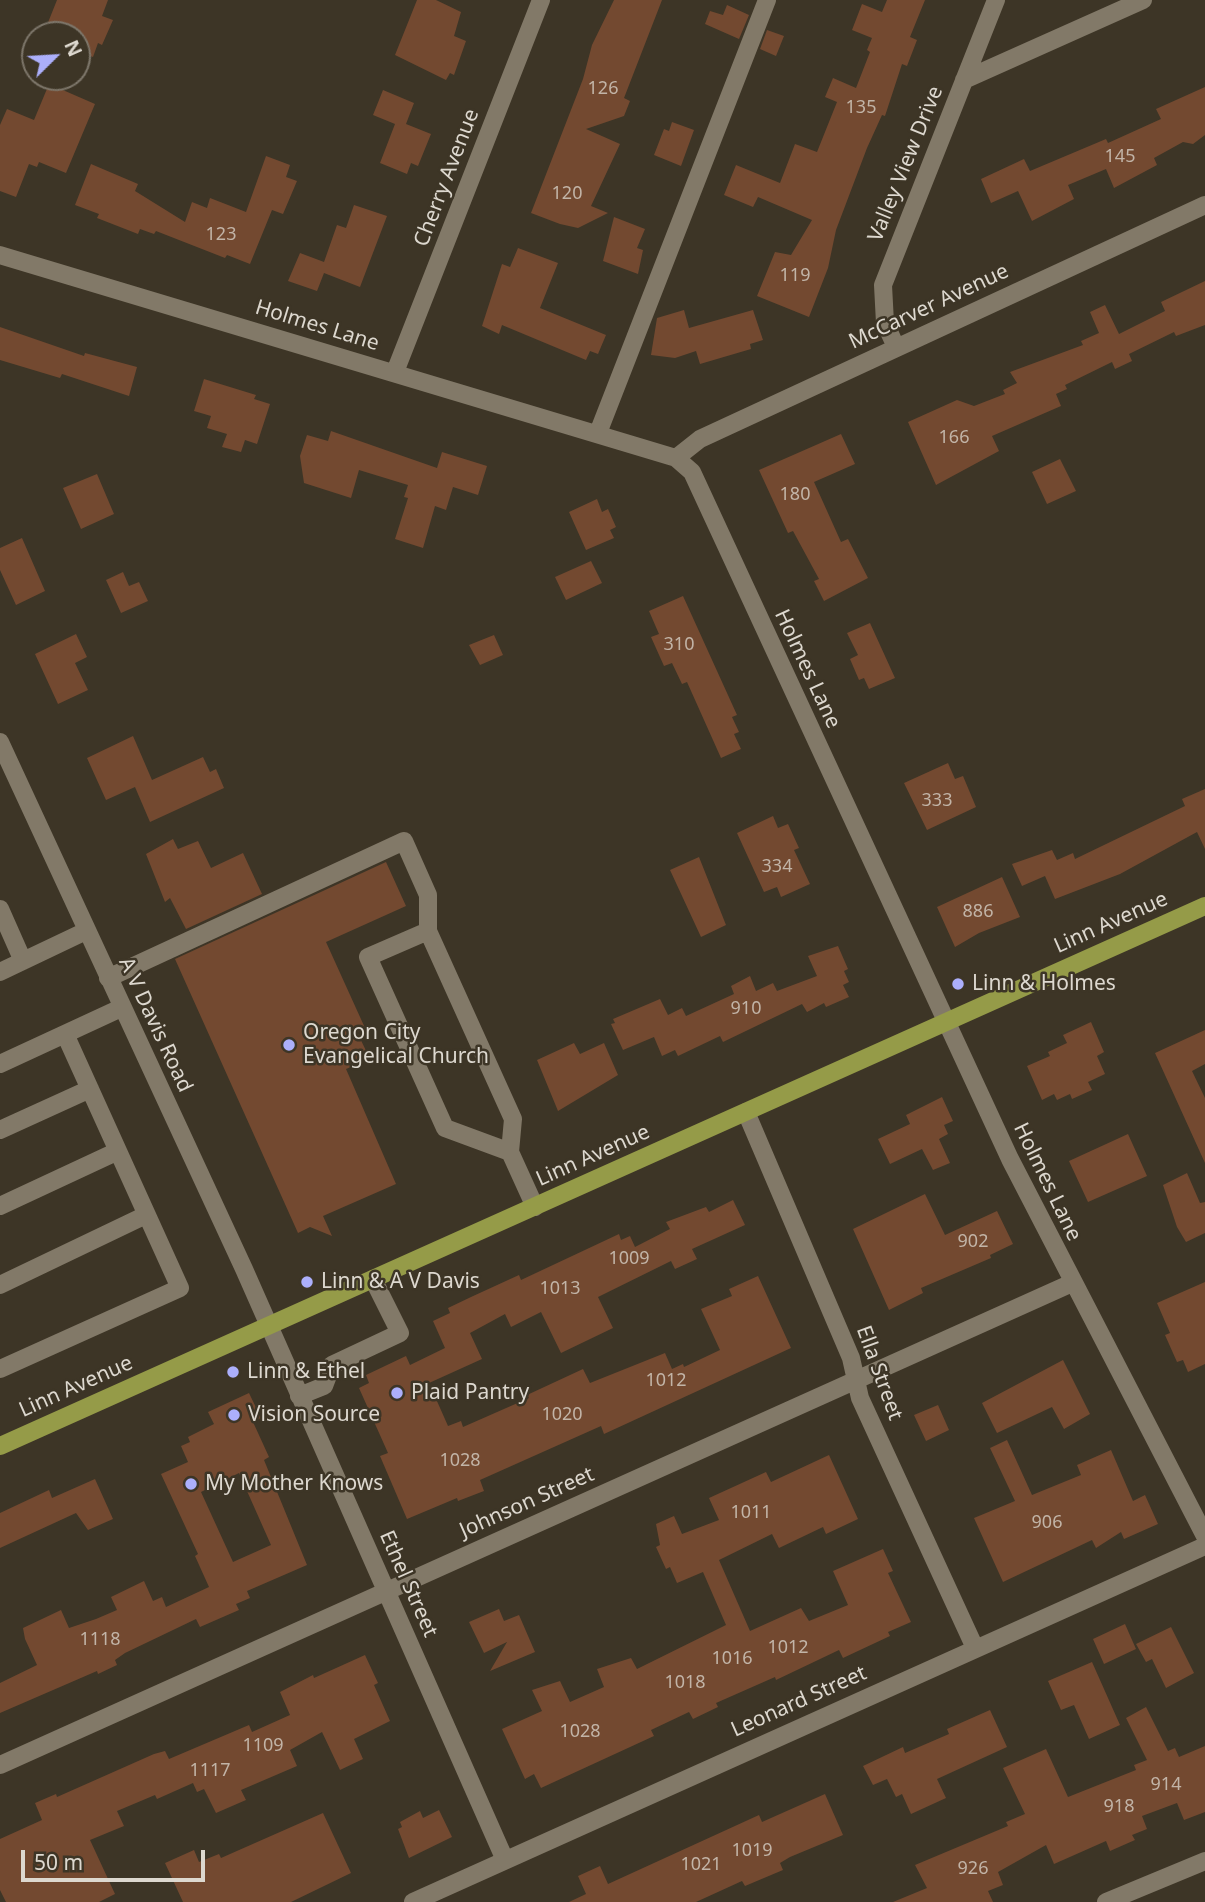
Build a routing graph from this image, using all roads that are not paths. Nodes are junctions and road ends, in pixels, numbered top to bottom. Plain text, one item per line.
1 (541, 0) edge
2 (767, 0) edge
3 (996, 0) edge
4 (1143, 0) edge
5 (964, 80) junction
6 (1205, 205) edge
7 (0, 255) edge
8 (896, 347) junction
9 (395, 372) junction
10 (598, 433) junction
11 (676, 458) junction
12 (0, 742) edge
13 (1205, 905) edge
14 (0, 909) edge
15 (428, 930) junction
16 (86, 931) junction
17 (23, 961) junction
18 (0, 972) edge
19 (108, 978) junction
20 (121, 1008) junction
21 (945, 1023) junction
22 (65, 1034) junction
23 (0, 1064) edge
24 (90, 1088) junction
25 (746, 1112) junction
26 (0, 1130) edge
27 (118, 1151) junction
28 (510, 1152) junction
29 (0, 1206) edge
30 (535, 1207) junction
31 (146, 1215) junction
32 (373, 1279) junction
33 (1072, 1283) junction
34 (0, 1285) edge
35 (268, 1326) junction
36 (0, 1369) edge
37 (856, 1381) junction
38 (299, 1396) junction
39 (0, 1446) edge
40 (1205, 1536) edge
41 (1205, 1546) edge
42 (386, 1591) junction
43 (975, 1648) junction
44 (0, 1765) edge
45 (505, 1860) junction
46 (1205, 1861) edge
47 (413, 1902) edge
48 (1106, 1902) edge

1 - 9 street, Cherry Avenue
2 - 10 street
3 - 5 street, Valley View Drive
4 - 5 street
5 - 8 street, Valley View Drive
6 - 8 street, McCarver Avenue
7 - 9 street, Holmes Lane
8 - 11 street, McCarver Avenue
9 - 10 street, Holmes Lane
10 - 11 street, Holmes Lane
11 - 21 street, Holmes Lane
12 - 16 street, A V Davis Road
13 - 21 main road, Linn Avenue
14 - 17 street
15 - 19 street
15 - 28 street
15 - 28 street
16 - 17 street
16 - 19 street, A V Davis Road
17 - 18 street
19 - 20 street, A V Davis Road
20 - 22 street
20 - 35 street, A V Davis Road
21 - 25 main road, Linn Avenue
21 - 33 street, Holmes Lane
22 - 23 street
22 - 24 street
24 - 26 street
24 - 27 street
25 - 30 main road, Linn Avenue
25 - 37 street, Ella Street
27 - 29 street
27 - 31 street
28 - 30 street
30 - 32 main road, Linn Avenue
31 - 34 street
31 - 36 street
32 - 35 main road, Linn Avenue
32 - 38 street
33 - 37 street, Johnson Street
33 - 40 street, Holmes Lane
35 - 38 street, Ethel Street
35 - 39 main road, Linn Avenue
37 - 42 street, Johnson Street
37 - 43 street, Ella Street
38 - 42 street, Ethel Street
41 - 43 street, Leonard Street
42 - 44 street, Johnson Street
42 - 45 street, Ethel Street
43 - 45 street, Leonard Street
45 - 47 street, Leonard Street
46 - 48 street

